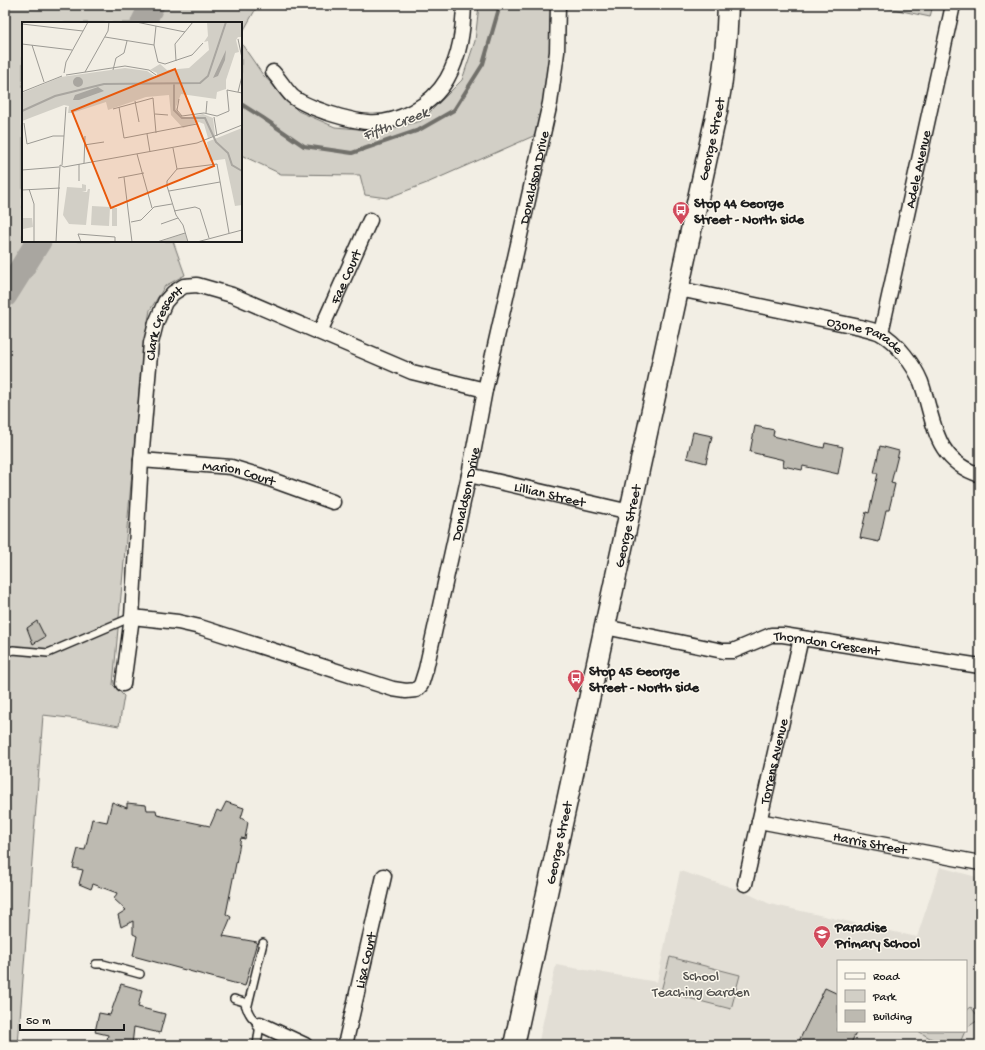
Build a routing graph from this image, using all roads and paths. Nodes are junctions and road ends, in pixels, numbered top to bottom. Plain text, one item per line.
1 (464, 5) edge
2 (558, 5) edge
3 (728, 5) edge
4 (953, 5) edge
5 (274, 72) dead end
6 (370, 220) dead end
7 (678, 289) junction
8 (320, 332) junction
9 (880, 334) junction
10 (485, 390) junction
11 (141, 460) junction
12 (980, 474) edge
13 (469, 475) junction
14 (333, 502) dead end
15 (630, 512) junction
16 (132, 617) junction
17 (605, 627) junction
18 (801, 638) junction
19 (5, 653) edge
20 (980, 666) edge
21 (123, 684) dead end
22 (759, 821) junction
23 (980, 864) edge
24 (384, 876) dead end
25 (746, 884) dead end
26 (263, 943) dead end
27 (96, 964) dead end
28 (140, 974) dead end
29 (234, 998) dead end
30 (247, 1009) junction
31 (260, 1024) junction
32 (257, 1045) edge
33 (305, 1045) edge
34 (345, 1045) edge
35 (514, 1045) edge

1 - 5 street
2 - 10 street, Donaldson Drive
3 - 7 street, George Street
4 - 9 street, Adele Avenue
6 - 8 street, Fae Court
7 - 9 street, Ozone Parade
7 - 15 street, George Street
8 - 10 street, Clark Crescent
8 - 11 street, Clark Crescent
9 - 12 street, Ozone Parade
10 - 13 street, Donaldson Drive
11 - 14 street, Marion Court
11 - 16 street, Clark Crescent
13 - 15 street, Lillian Street
13 - 16 street, Donaldson Drive
15 - 17 street, George Street
16 - 19 lane
16 - 21 street, Clark Crescent
17 - 18 street, Thorndon Crescent
17 - 35 street, George Street
18 - 20 street, Thorndon Crescent
18 - 22 street, Torrens Avenue
22 - 23 street, Harris Street
22 - 25 street, Torrens Avenue
24 - 34 street, Lisa Court
26 - 30 lane
27 - 28 lane
29 - 30 lane
30 - 31 lane
31 - 32 lane
31 - 33 street

